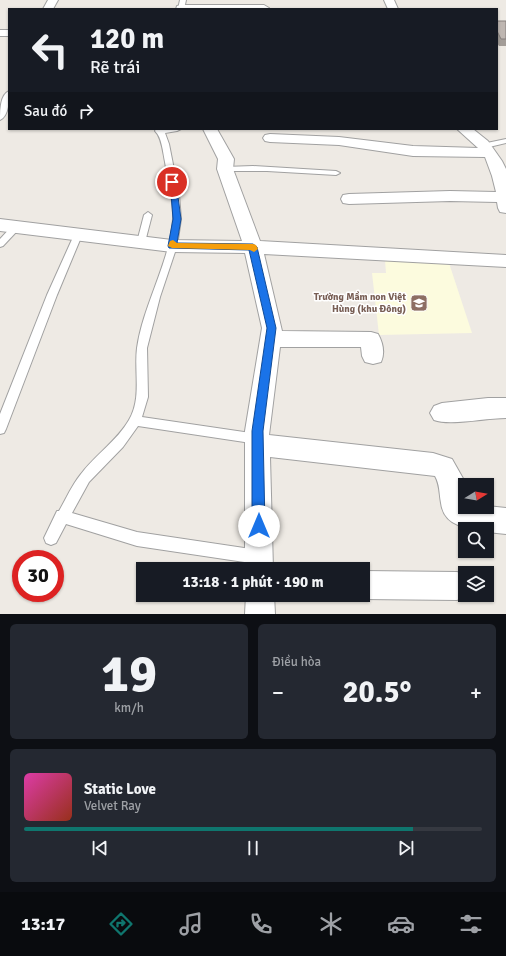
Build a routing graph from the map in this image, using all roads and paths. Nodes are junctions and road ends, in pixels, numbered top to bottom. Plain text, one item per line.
1 (263, 6) edge
2 (208, 8) edge
3 (8, 96) edge
4 (0, 118) edge
5 (160, 130) edge
6 (211, 130) edge
7 (465, 130) edge
8 (270, 138) dead end
9 (506, 141) edge
10 (487, 149) junction
11 (225, 169) junction
12 (336, 172) dead end
13 (505, 198) edge
14 (349, 199) dead end
15 (148, 215) dead end
16 (8, 226) edge
17 (78, 235) junction
18 (141, 242) junction
19 (0, 244) edge
20 (172, 246) junction
21 (253, 247) junction
22 (506, 261) edge
23 (270, 339) junction
24 (373, 356) dead end
25 (506, 408) edge
26 (442, 413) dead end
27 (135, 421) junction
28 (0, 429) edge
29 (258, 442) junction
30 (62, 516) junction
31 (506, 521) edge
32 (51, 538) dead end
33 (254, 562) edge
34 (259, 562) edge
35 (370, 585) edge
36 (457, 586) dead end
37 (260, 602) edge
38 (260, 614) edge

1 - 2 street
3 - 4 lane
5 - 20 lane
6 - 11 street
7 - 10 street
8 - 10 street
9 - 10 lane
10 - 13 street
11 - 12 lane
11 - 21 street
13 - 14 street
15 - 18 lane
16 - 17 street
16 - 19 lane
17 - 18 street
17 - 28 lane
18 - 20 street
20 - 21 street
20 - 27 lane
21 - 22 street
21 - 23 street
23 - 24 street
23 - 29 street
25 - 26 street
27 - 29 lane
27 - 30 lane
29 - 31 street
29 - 34 street
30 - 32 lane
30 - 33 lane
35 - 36 street
37 - 38 street

